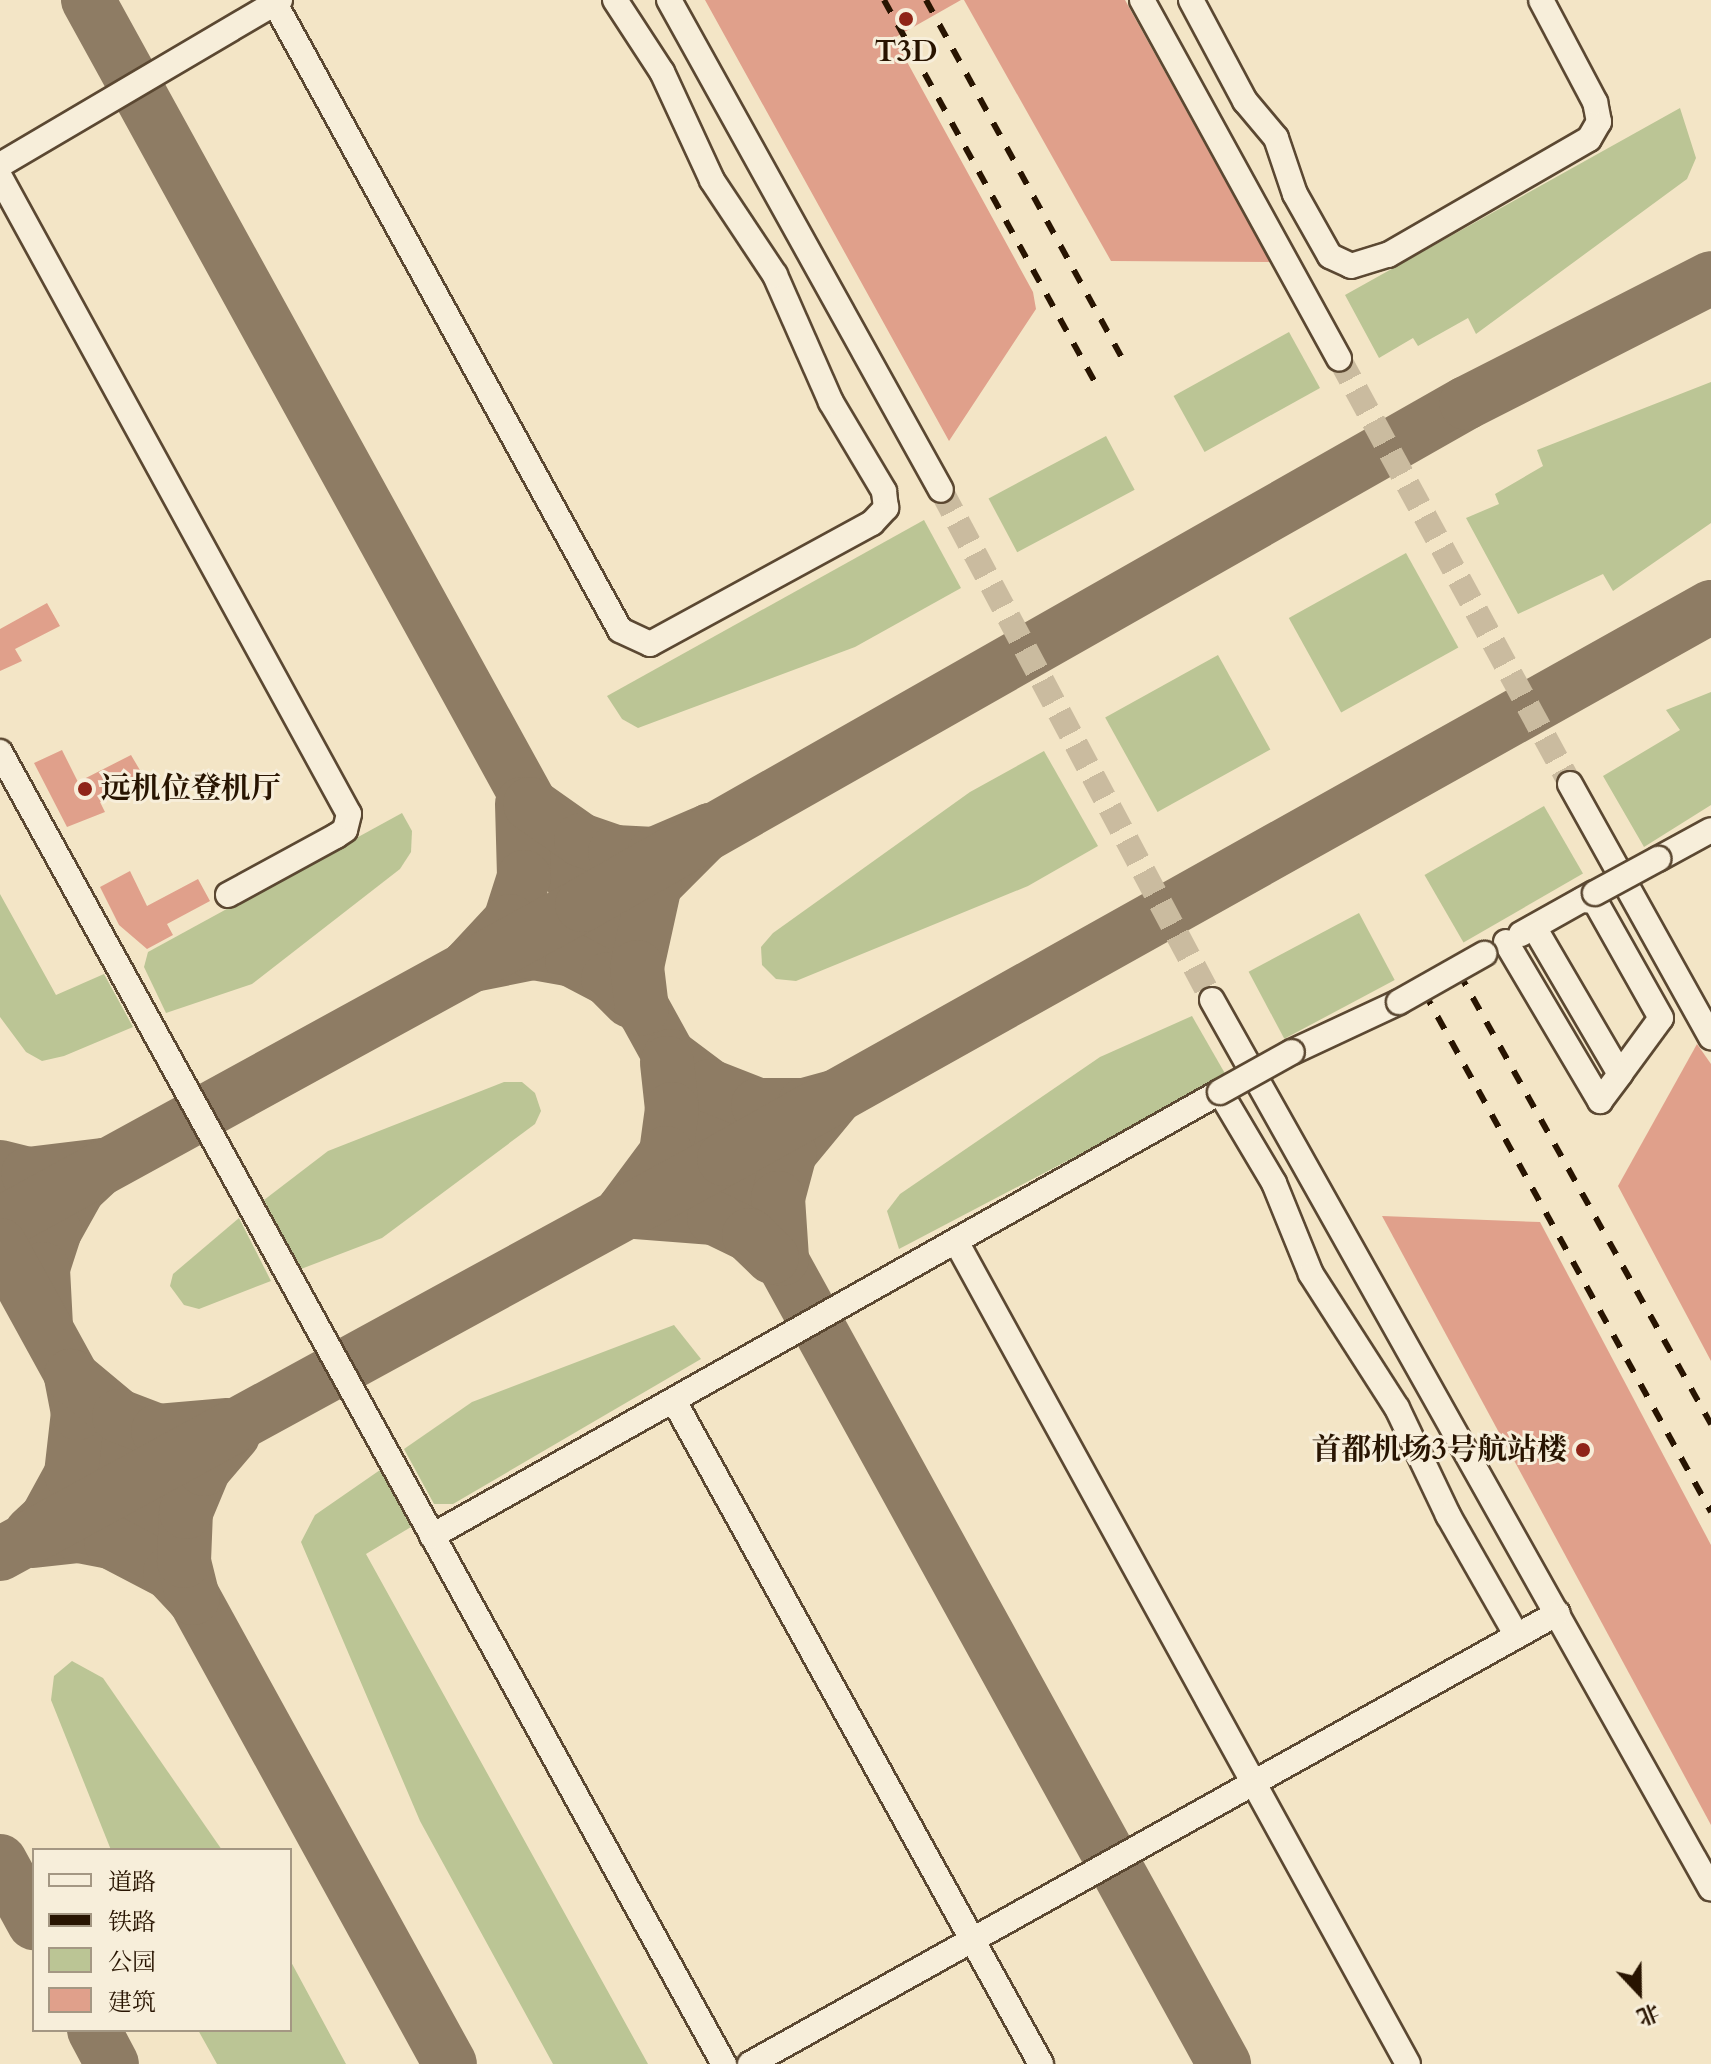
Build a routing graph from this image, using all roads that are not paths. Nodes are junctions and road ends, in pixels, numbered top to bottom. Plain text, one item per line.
1 (615, 0) edge
2 (1142, 0) edge
3 (1191, 0) edge
4 (1541, 0) edge
5 (276, 1) edge
6 (672, 5) edge
7 (638, 27) junction
8 (0, 165) edge
9 (0, 177) edge
10 (1339, 358) tunnel mouth
11 (941, 490) tunnel mouth
12 (0, 752) edge
13 (1570, 784) tunnel mouth
14 (1711, 830) edge
15 (228, 895) dead end
16 (1588, 896) junction
17 (1534, 927) junction
18 (1506, 942) junction
19 (1212, 1000) tunnel mouth
20 (1711, 1037) edge
21 (1620, 1074) junction
22 (1220, 1092) junction
23 (958, 1245) junction
24 (674, 1401) junction
25 (432, 1536) junction
26 (1558, 1613) junction
27 (1517, 1636) junction
28 (1253, 1784) junction
29 (1711, 1889) edge
30 (973, 1939) junction
31 (724, 2064) edge
32 (750, 2064) edge
33 (1041, 2064) edge
34 (1408, 2064) edge

1 - 7 lane
2 - 10 lane
3 - 4 lane
5 - 7 lane
5 - 8 lane
6 - 7 lane
6 - 11 lane
9 - 15 lane
12 - 25 lane
13 - 20 lane
14 - 16 lane, bridge
16 - 17 lane
16 - 21 lane
17 - 18 lane
17 - 21 lane
18 - 21 lane
18 - 22 lane, bridge
19 - 26 lane
22 - 23 lane
22 - 27 lane
23 - 24 lane
23 - 28 lane
24 - 25 lane
24 - 30 lane
25 - 31 lane
26 - 27 lane
26 - 29 lane
27 - 28 lane
28 - 30 lane
28 - 34 lane
30 - 32 lane
30 - 33 lane

